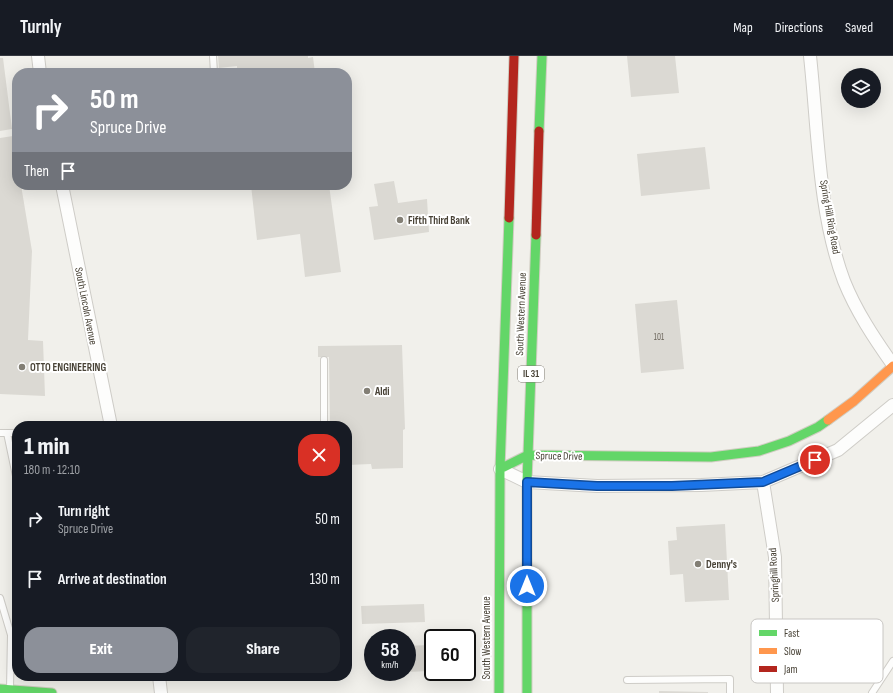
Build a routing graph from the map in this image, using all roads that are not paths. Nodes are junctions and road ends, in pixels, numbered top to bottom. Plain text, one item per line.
1 (38, 56) edge
2 (213, 56) edge
3 (514, 56) edge
4 (542, 56) edge
5 (810, 56) edge
6 (39, 68) edge
7 (214, 68) edge
8 (63, 190) edge
9 (324, 360) dead end
10 (893, 365) edge
11 (893, 405) edge
12 (110, 421) edge
13 (324, 421) edge
14 (0, 433) edge
15 (7, 433) junction
16 (12, 433) edge
17 (528, 455) junction
18 (12, 457) edge
19 (500, 469) junction
20 (527, 482) junction
21 (763, 482) junction
22 (0, 598) edge
23 (776, 619) edge
24 (12, 630) edge
25 (12, 647) edge
26 (893, 661) edge
27 (883, 676) edge
28 (627, 680) dead end
29 (159, 681) edge
30 (777, 683) edge
31 (879, 683) edge
32 (5, 690) edge
33 (52, 693) edge
34 (160, 693) edge
35 (499, 693) edge
36 (526, 693) edge
37 (730, 693) edge
38 (777, 693) edge
39 (872, 693) edge

1 - 6 street
2 - 7 lane
3 - 19 main road, South Western Avenue
4 - 17 main road, South Western Avenue / IL 31
5 - 10 street, Spring Hill Ring Road
8 - 12 street, South Lincoln Avenue
9 - 13 lane
10 - 17 main road, Spruce Drive
11 - 21 street
14 - 15 lane
15 - 16 lane
15 - 18 lane
17 - 19 main road, Spruce Drive
17 - 20 main road, South Western Avenue / IL 31
19 - 20 street
19 - 35 main road, South Western Avenue
20 - 21 street
20 - 36 main road, South Western Avenue / IL 31
21 - 23 street, Springhill Road
22 - 24 lane
25 - 32 lane
26 - 27 lane
28 - 37 lane
29 - 34 street
30 - 38 street, Springhill Road
31 - 39 lane
32 - 33 main road

